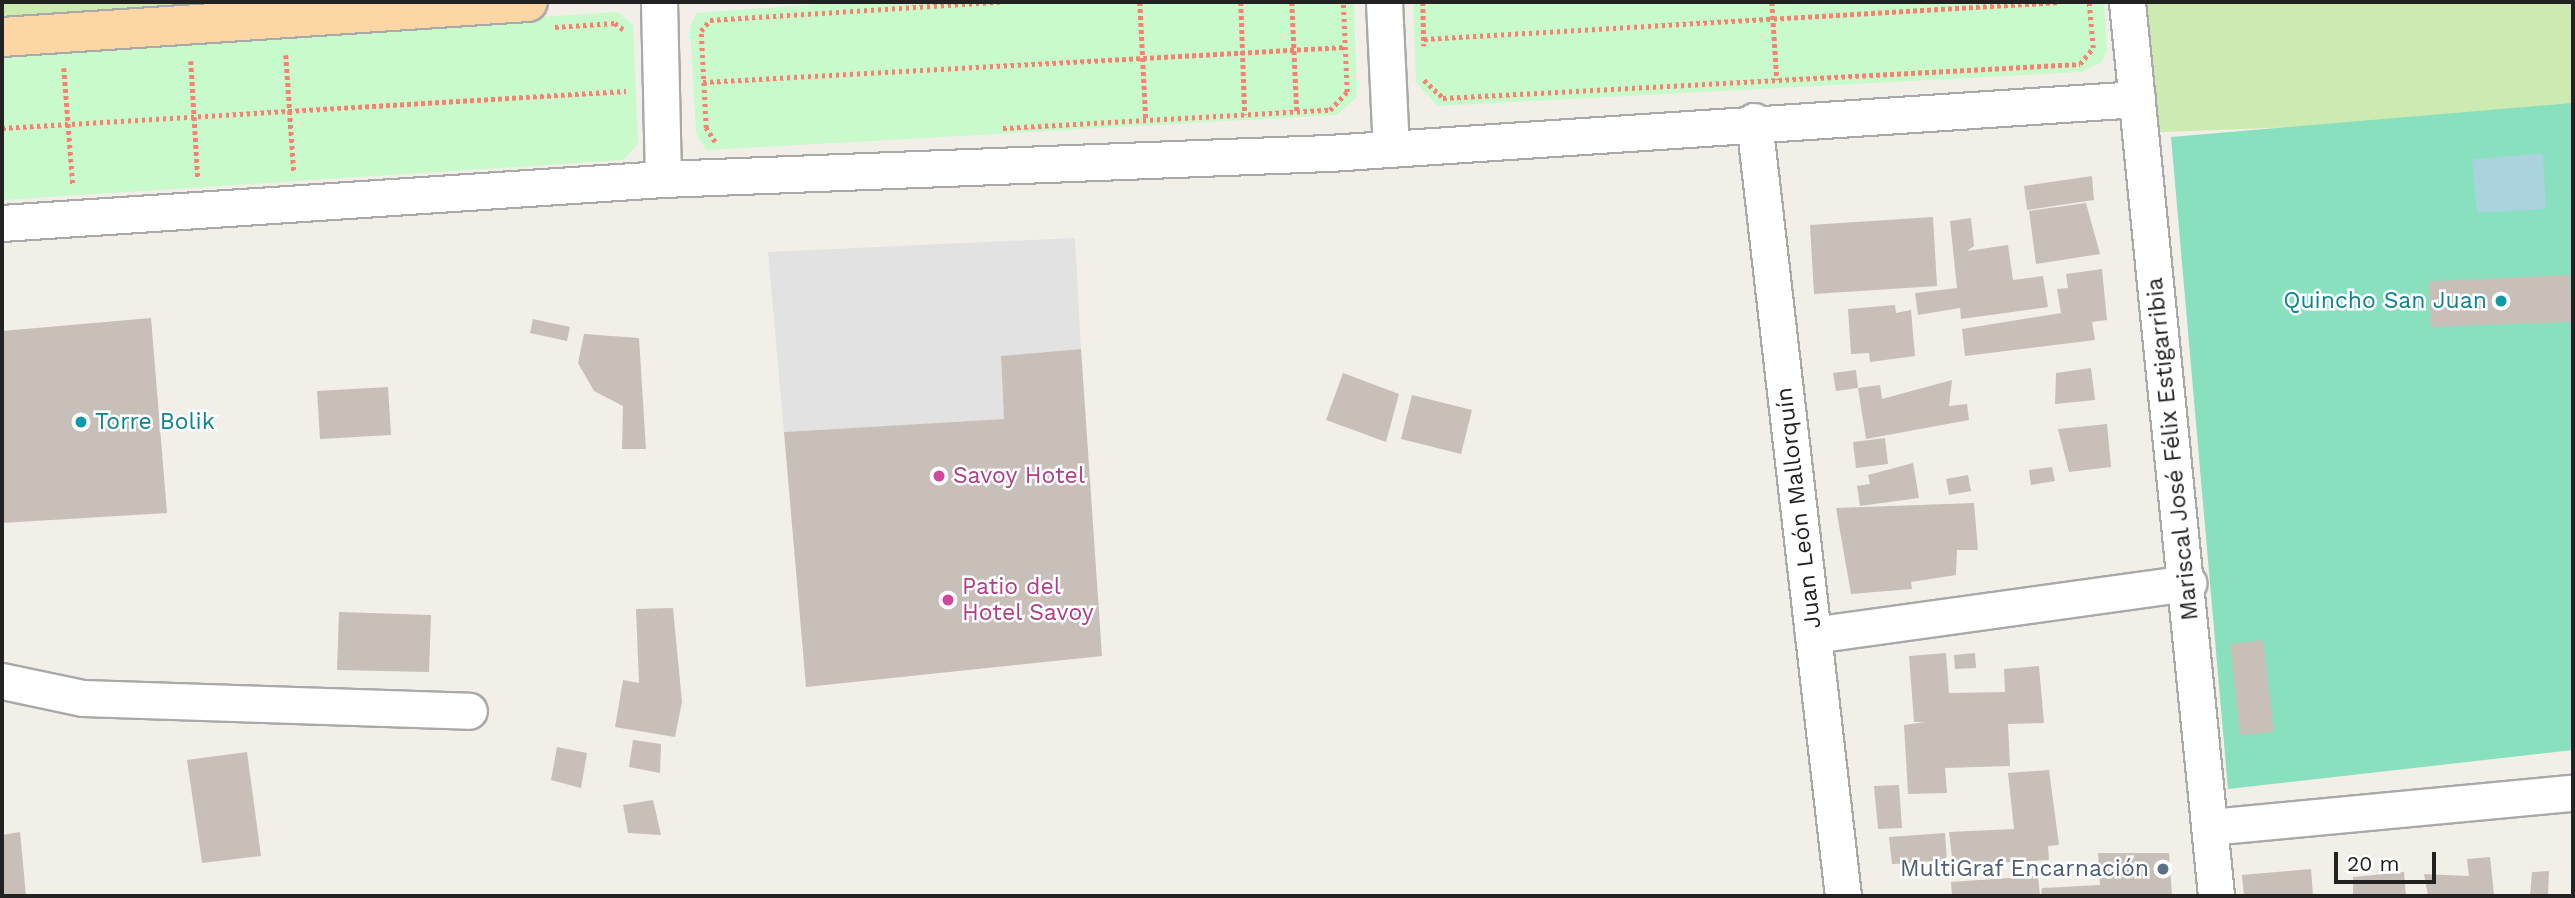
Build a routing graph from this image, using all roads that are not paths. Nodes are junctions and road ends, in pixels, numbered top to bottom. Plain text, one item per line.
1 (659, 2) edge
2 (1384, 2) edge
3 (2127, 2) edge
4 (537, 15) edge
5 (2, 37) edge
6 (2137, 99) junction
7 (1754, 121) junction
8 (1391, 149) junction
9 (663, 179) junction
10 (2, 223) edge
11 (2188, 583) junction
12 (1813, 635) junction
13 (2, 681) edge
14 (469, 711) dead end
15 (2573, 793) edge
16 (2210, 827) junction
17 (1843, 896) edge
18 (2216, 896) edge

1 - 9 street
2 - 8 street
3 - 6 street, Mariscal José Félix Estigarribia
4 - 5 main road
6 - 7 street
6 - 11 street, Mariscal José Félix Estigarribia
7 - 8 street
7 - 12 street, Juan León Mallorquín
8 - 9 street
9 - 10 street
11 - 12 street
11 - 16 street, Mariscal José Félix Estigarribia
12 - 17 street, Juan León Mallorquín
13 - 14 street
15 - 16 street
16 - 18 street, Mariscal José Félix Estigarribia

